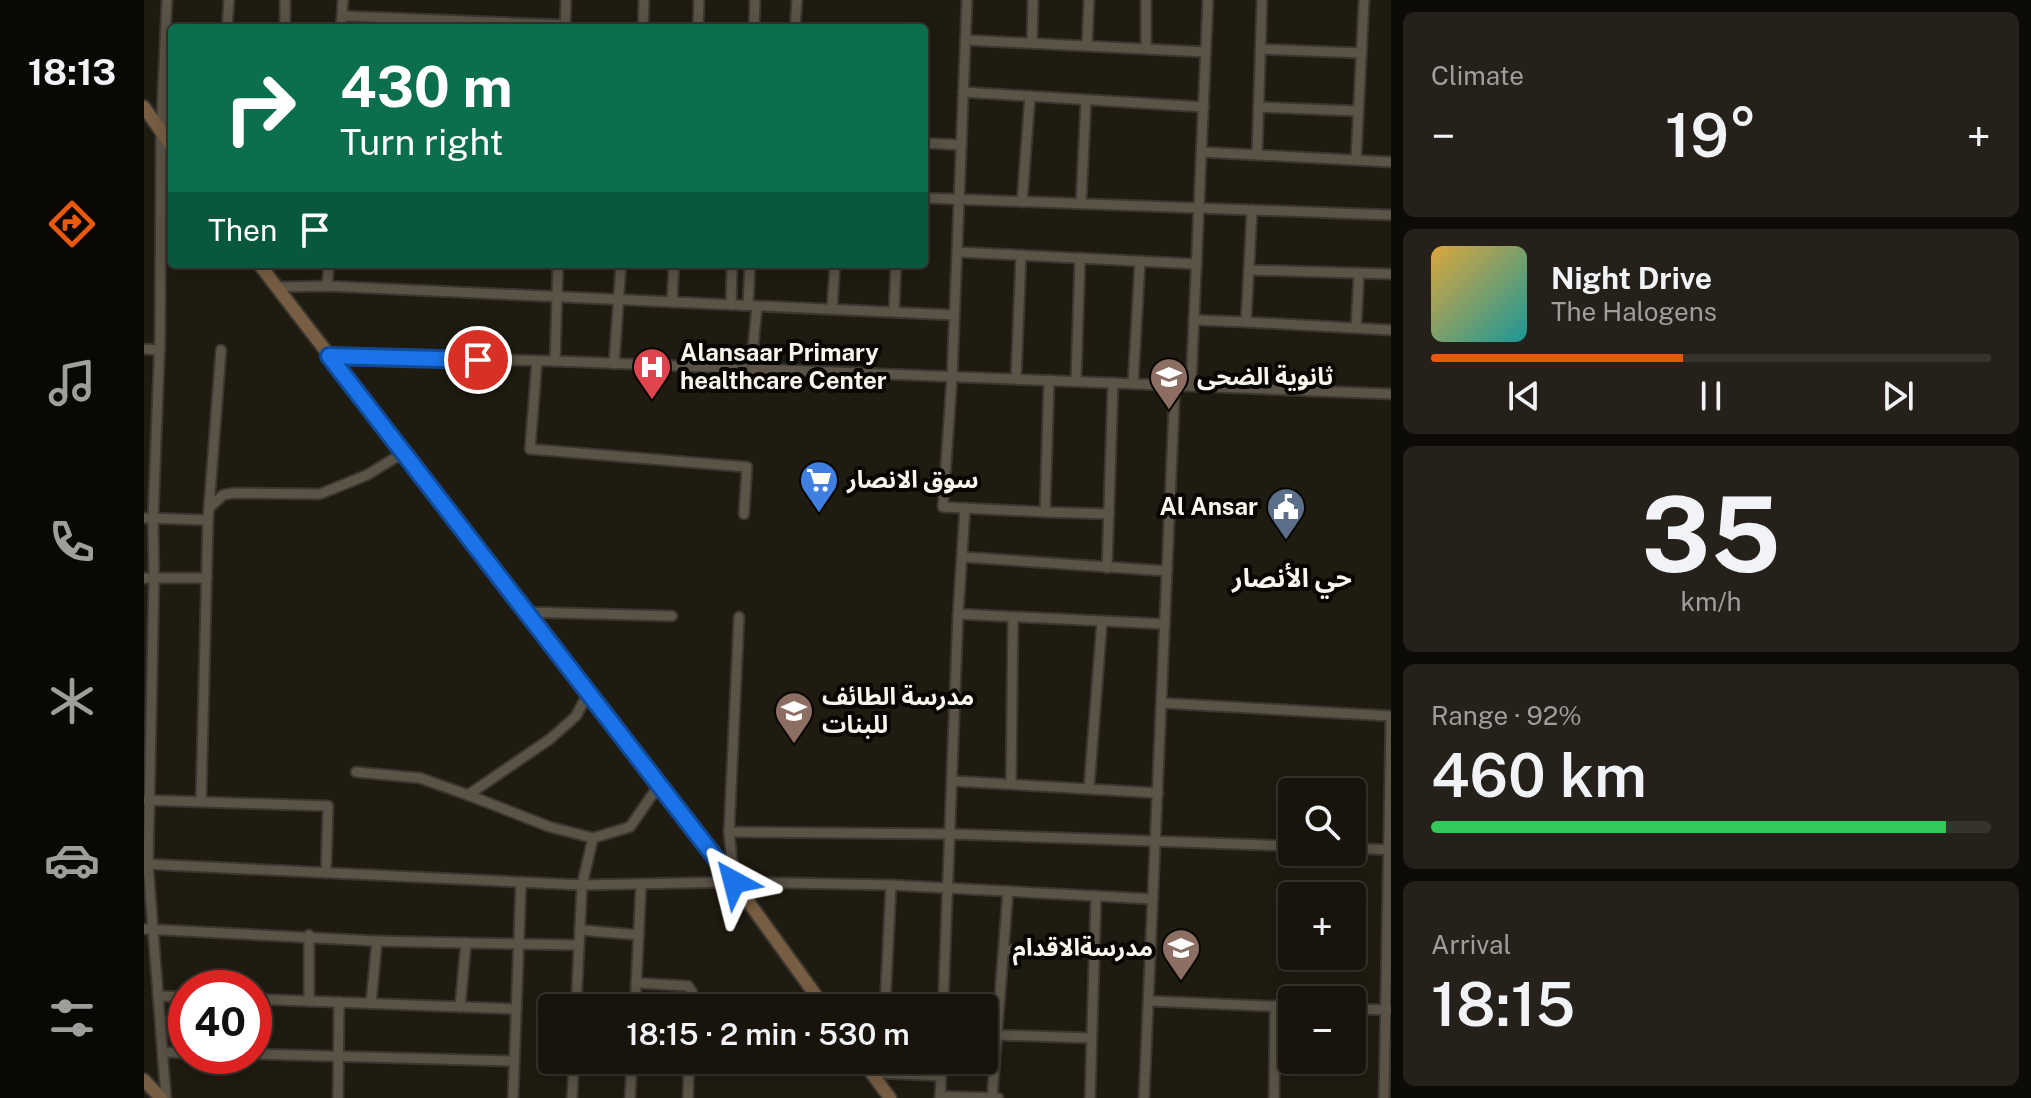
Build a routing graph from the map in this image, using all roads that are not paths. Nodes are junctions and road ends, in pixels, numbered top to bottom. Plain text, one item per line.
1 (167, 0) edge
2 (229, 0) edge
3 (285, 0) edge
4 (343, 0) edge
5 (566, 0) edge
6 (644, 0) edge
7 (699, 0) edge
8 (755, 0) edge
9 (797, 0) edge
10 (967, 0) edge
11 (1033, 0) edge
12 (1089, 0) edge
13 (1146, 0) edge
14 (1208, 0) edge
15 (1262, 0) edge
16 (1364, 0) edge
17 (343, 16) junction
18 (227, 24) edge
19 (285, 24) edge
20 (342, 24) edge
21 (504, 24) edge
22 (565, 24) edge
23 (643, 24) edge
24 (698, 24) edge
25 (754, 24) edge
26 (795, 24) edge
27 (965, 40) junction
28 (1032, 42) junction
29 (1087, 45) junction
30 (1146, 48) junction
31 (1260, 49) junction
32 (1206, 52) junction
33 (1361, 53) junction
34 (963, 92) junction
35 (1030, 96) junction
36 (1086, 100) junction
37 (144, 107) edge
38 (1204, 107) junction
39 (1258, 107) junction
40 (1358, 111) junction
41 (161, 132) junction
42 (168, 142) edge
43 (928, 143) edge
44 (961, 145) junction
45 (1202, 152) junction
46 (1257, 155) junction
47 (1356, 160) junction
48 (1391, 162) edge
49 (928, 198) edge
50 (959, 200) junction
51 (1022, 202) junction
52 (1081, 204) junction
53 (1199, 207) junction
54 (1252, 210) junction
55 (1391, 215) edge
56 (957, 252) junction
57 (1021, 255) junction
58 (1080, 258) junction
59 (1140, 261) junction
60 (1197, 264) junction
61 (262, 268) edge
62 (329, 268) edge
63 (558, 268) edge
64 (621, 268) edge
65 (674, 268) edge
66 (732, 268) edge
67 (750, 268) edge
68 (835, 268) edge
69 (896, 268) edge
70 (1249, 270) junction
71 (1359, 273) junction
72 (1391, 274) edge
73 (327, 286) junction
74 (276, 287) junction
75 (557, 297) junction
76 (619, 299) junction
77 (672, 302) junction
78 (731, 305) junction
79 (752, 305) junction
80 (832, 309) junction
81 (894, 311) junction
82 (954, 315) junction
83 (1194, 320) junction
84 (1246, 322) junction
85 (1356, 328) junction
86 (1391, 330) edge
87 (144, 349) edge
88 (160, 350) junction
89 (221, 350) dead end
90 (329, 356) junction
91 (537, 361) junction
92 (555, 361) junction
93 (614, 364) junction
94 (751, 369) junction
95 (952, 377) junction
96 (1016, 379) junction
97 (1049, 380) junction
98 (1076, 381) junction
99 (1113, 383) junction
100 (1133, 384) junction
101 (1175, 385) junction
102 (1191, 386) junction
103 (1391, 394) edge
104 (403, 453) junction
105 (144, 457) edge
106 (155, 457) junction
107 (209, 508) junction
108 (965, 508) junction
109 (1045, 512) junction
110 (744, 514) dead end
111 (1109, 514) junction
112 (148, 518) edge
113 (208, 520) junction
114 (963, 557) junction
115 (1107, 568) junction
116 (1167, 571) junction
117 (149, 578) edge
118 (207, 578) junction
119 (526, 612) junction
120 (958, 614) junction
121 (672, 616) dead end
122 (739, 617) dead end
123 (1013, 617) junction
124 (1102, 621) junction
125 (1165, 624) junction
126 (148, 689) edge
127 (588, 693) junction
128 (1162, 703) junction
129 (1391, 717) edge
130 (147, 738) edge
131 (356, 772) dead end
132 (953, 781) junction
133 (1011, 783) junction
134 (659, 785) junction
135 (1089, 788) junction
136 (1158, 793) junction
137 (468, 795) junction
138 (147, 800) edge
139 (201, 801) junction
140 (729, 832) junction
141 (951, 834) junction
142 (593, 838) junction
143 (1156, 842) junction
144 (1278, 846) edge
145 (1366, 849) edge
146 (1389, 850) edge
147 (146, 864) edge
148 (326, 873) junction
149 (521, 882) junction
150 (734, 882) junction
151 (582, 885) junction
152 (641, 885) junction
153 (891, 885) junction
154 (947, 888) junction
155 (1008, 891) junction
156 (1096, 896) junction
157 (1153, 899) junction
158 (148, 930) edge
159 (580, 930) junction
160 (309, 935) junction
161 (639, 935) junction
162 (377, 941) junction
163 (466, 943) junction
164 (519, 944) junction
165 (579, 945) junction
166 (1004, 950) junction
167 (1094, 952) junction
168 (636, 983) junction
169 (577, 994) edge
170 (636, 994) edge
171 (691, 994) edge
172 (815, 994) edge
173 (886, 994) edge
174 (943, 994) edge
175 (158, 996) junction
176 (168, 996) edge
177 (272, 1000) edge
178 (309, 1001) junction
179 (1149, 1001) junction
180 (339, 1002) junction
181 (371, 1003) junction
182 (1275, 1006) junction
183 (1278, 1006) edge
184 (460, 1007) junction
185 (516, 1009) junction
186 (1366, 1009) edge
187 (1388, 1010) edge
188 (998, 1023) edge
189 (998, 1035) edge
190 (1091, 1038) junction
191 (163, 1052) junction
192 (168, 1052) edge
193 (272, 1054) edge
194 (338, 1056) junction
195 (514, 1061) junction
196 (573, 1074) edge
197 (631, 1074) edge
198 (689, 1074) edge
199 (994, 1074) edge
200 (878, 1076) joint
201 (941, 1076) joint
202 (144, 1080) edge
203 (940, 1097) edge
204 (164, 1098) edge
205 (338, 1098) edge
206 (513, 1098) edge
207 (572, 1098) edge
208 (630, 1098) edge
209 (688, 1098) edge
210 (890, 1098) edge
211 (992, 1098) edge
212 (998, 1098) edge
213 (1090, 1098) edge
214 (1144, 1098) edge
215 (1274, 1098) edge
216 (1384, 1098) edge

1 - 41 street
2 - 18 street
3 - 19 street
4 - 17 street
5 - 22 street
6 - 23 street
7 - 24 street
8 - 25 street
9 - 26 street
10 - 27 street
11 - 28 street
12 - 29 street
13 - 30 street
14 - 32 street
15 - 31 street
16 - 33 street
17 - 20 street
17 - 21 street
27 - 28 street
27 - 34 street
28 - 29 street
29 - 30 street
30 - 32 street
31 - 33 street
31 - 39 street
32 - 38 street
33 - 40 street
34 - 35 street
34 - 44 street
35 - 36 street
35 - 51 street
36 - 38 street
36 - 52 street
37 - 41 street
38 - 45 street
39 - 40 street
39 - 46 street
40 - 47 street
41 - 42 street
41 - 88 street
43 - 44 street
44 - 50 street
45 - 46 street
45 - 53 street
46 - 47 street
47 - 48 street
49 - 50 street
50 - 51 street
50 - 56 street
51 - 52 street
52 - 53 street
53 - 54 street
53 - 60 street
54 - 55 street
54 - 70 street
56 - 57 street
56 - 82 street
57 - 58 street
57 - 96 street
58 - 59 street
58 - 98 street
59 - 60 street
59 - 100 street
60 - 83 street
61 - 74 street
62 - 73 street
63 - 75 street
64 - 76 street
65 - 77 street
66 - 78 street
67 - 79 street
68 - 80 street
69 - 81 street
70 - 71 street
70 - 84 street
71 - 72 street
71 - 85 street
73 - 74 street
73 - 75 street
74 - 90 street
75 - 76 street
75 - 92 street
76 - 77 street
76 - 93 street
77 - 78 street
78 - 79 street
79 - 80 street
79 - 94 street
80 - 81 street
81 - 82 street
82 - 95 street
83 - 84 street
83 - 102 street
84 - 85 street
85 - 86 street
87 - 88 street
88 - 106 street
89 - 107 street
90 - 91 street
90 - 104 street
91 - 92 street
91 - 110 street
92 - 93 street
93 - 94 street
94 - 95 street
95 - 96 street
95 - 108 street
96 - 97 street
97 - 98 street
97 - 109 street
98 - 99 street
99 - 100 street
99 - 111 street
100 - 101 street
101 - 102 street
101 - 116 street
102 - 103 street
104 - 107 street
104 - 119 street
105 - 106 street
106 - 112 street
107 - 113 street
108 - 109 street
108 - 114 street
109 - 111 street
111 - 115 street
112 - 113 street
112 - 117 street
113 - 118 street
114 - 115 street
114 - 120 street
115 - 116 street
116 - 125 street
117 - 118 street
117 - 126 street
118 - 139 street
119 - 121 street
119 - 127 street
120 - 123 street
120 - 132 street
122 - 140 street
123 - 124 street
123 - 133 street
124 - 125 street
124 - 135 street
125 - 128 street
126 - 130 street
127 - 134 street
127 - 137 street
128 - 129 street
128 - 136 street
129 - 146 street
130 - 138 street
131 - 137 street
132 - 133 street
132 - 141 street
133 - 135 street
134 - 142 street
134 - 150 street
135 - 136 street
136 - 143 street
137 - 142 street
138 - 139 street
138 - 147 street
139 - 148 street
140 - 141 street
140 - 150 street
141 - 143 street
141 - 154 street
142 - 151 street
143 - 144 street
143 - 157 street
145 - 146 street
146 - 187 street
147 - 148 street
147 - 158 street
148 - 149 street
149 - 151 street
149 - 164 street
150 - 152 street
150 - 153 street
150 - 172 street
151 - 152 street
151 - 159 street
152 - 161 street
153 - 154 street
153 - 173 street
154 - 155 street
154 - 174 street
155 - 156 street
155 - 166 street
156 - 157 street
156 - 167 street
157 - 179 street
158 - 160 street
158 - 175 street
159 - 161 street
159 - 165 street
160 - 162 street
160 - 178 street
161 - 168 street
162 - 163 street
162 - 181 street
163 - 164 street
163 - 184 street
164 - 165 street
164 - 185 street
165 - 169 street
166 - 167 street
166 - 188 street
167 - 190 street
168 - 170 street
168 - 171 street
175 - 176 street
175 - 191 street
177 - 178 street
178 - 180 street
179 - 182 street
179 - 214 street
180 - 181 street
180 - 194 street
181 - 184 street
182 - 183 street
182 - 215 street
184 - 185 street
185 - 195 street
186 - 187 street
187 - 216 street
189 - 190 street
190 - 213 street
191 - 192 street
191 - 204 street
193 - 194 street
194 - 195 street
194 - 205 street
195 - 206 street
196 - 207 street
197 - 208 street
198 - 209 street
199 - 211 street
200 - 201 street
200 - 210 street
201 - 203 street
202 - 204 street
203 - 211 street
211 - 212 street

